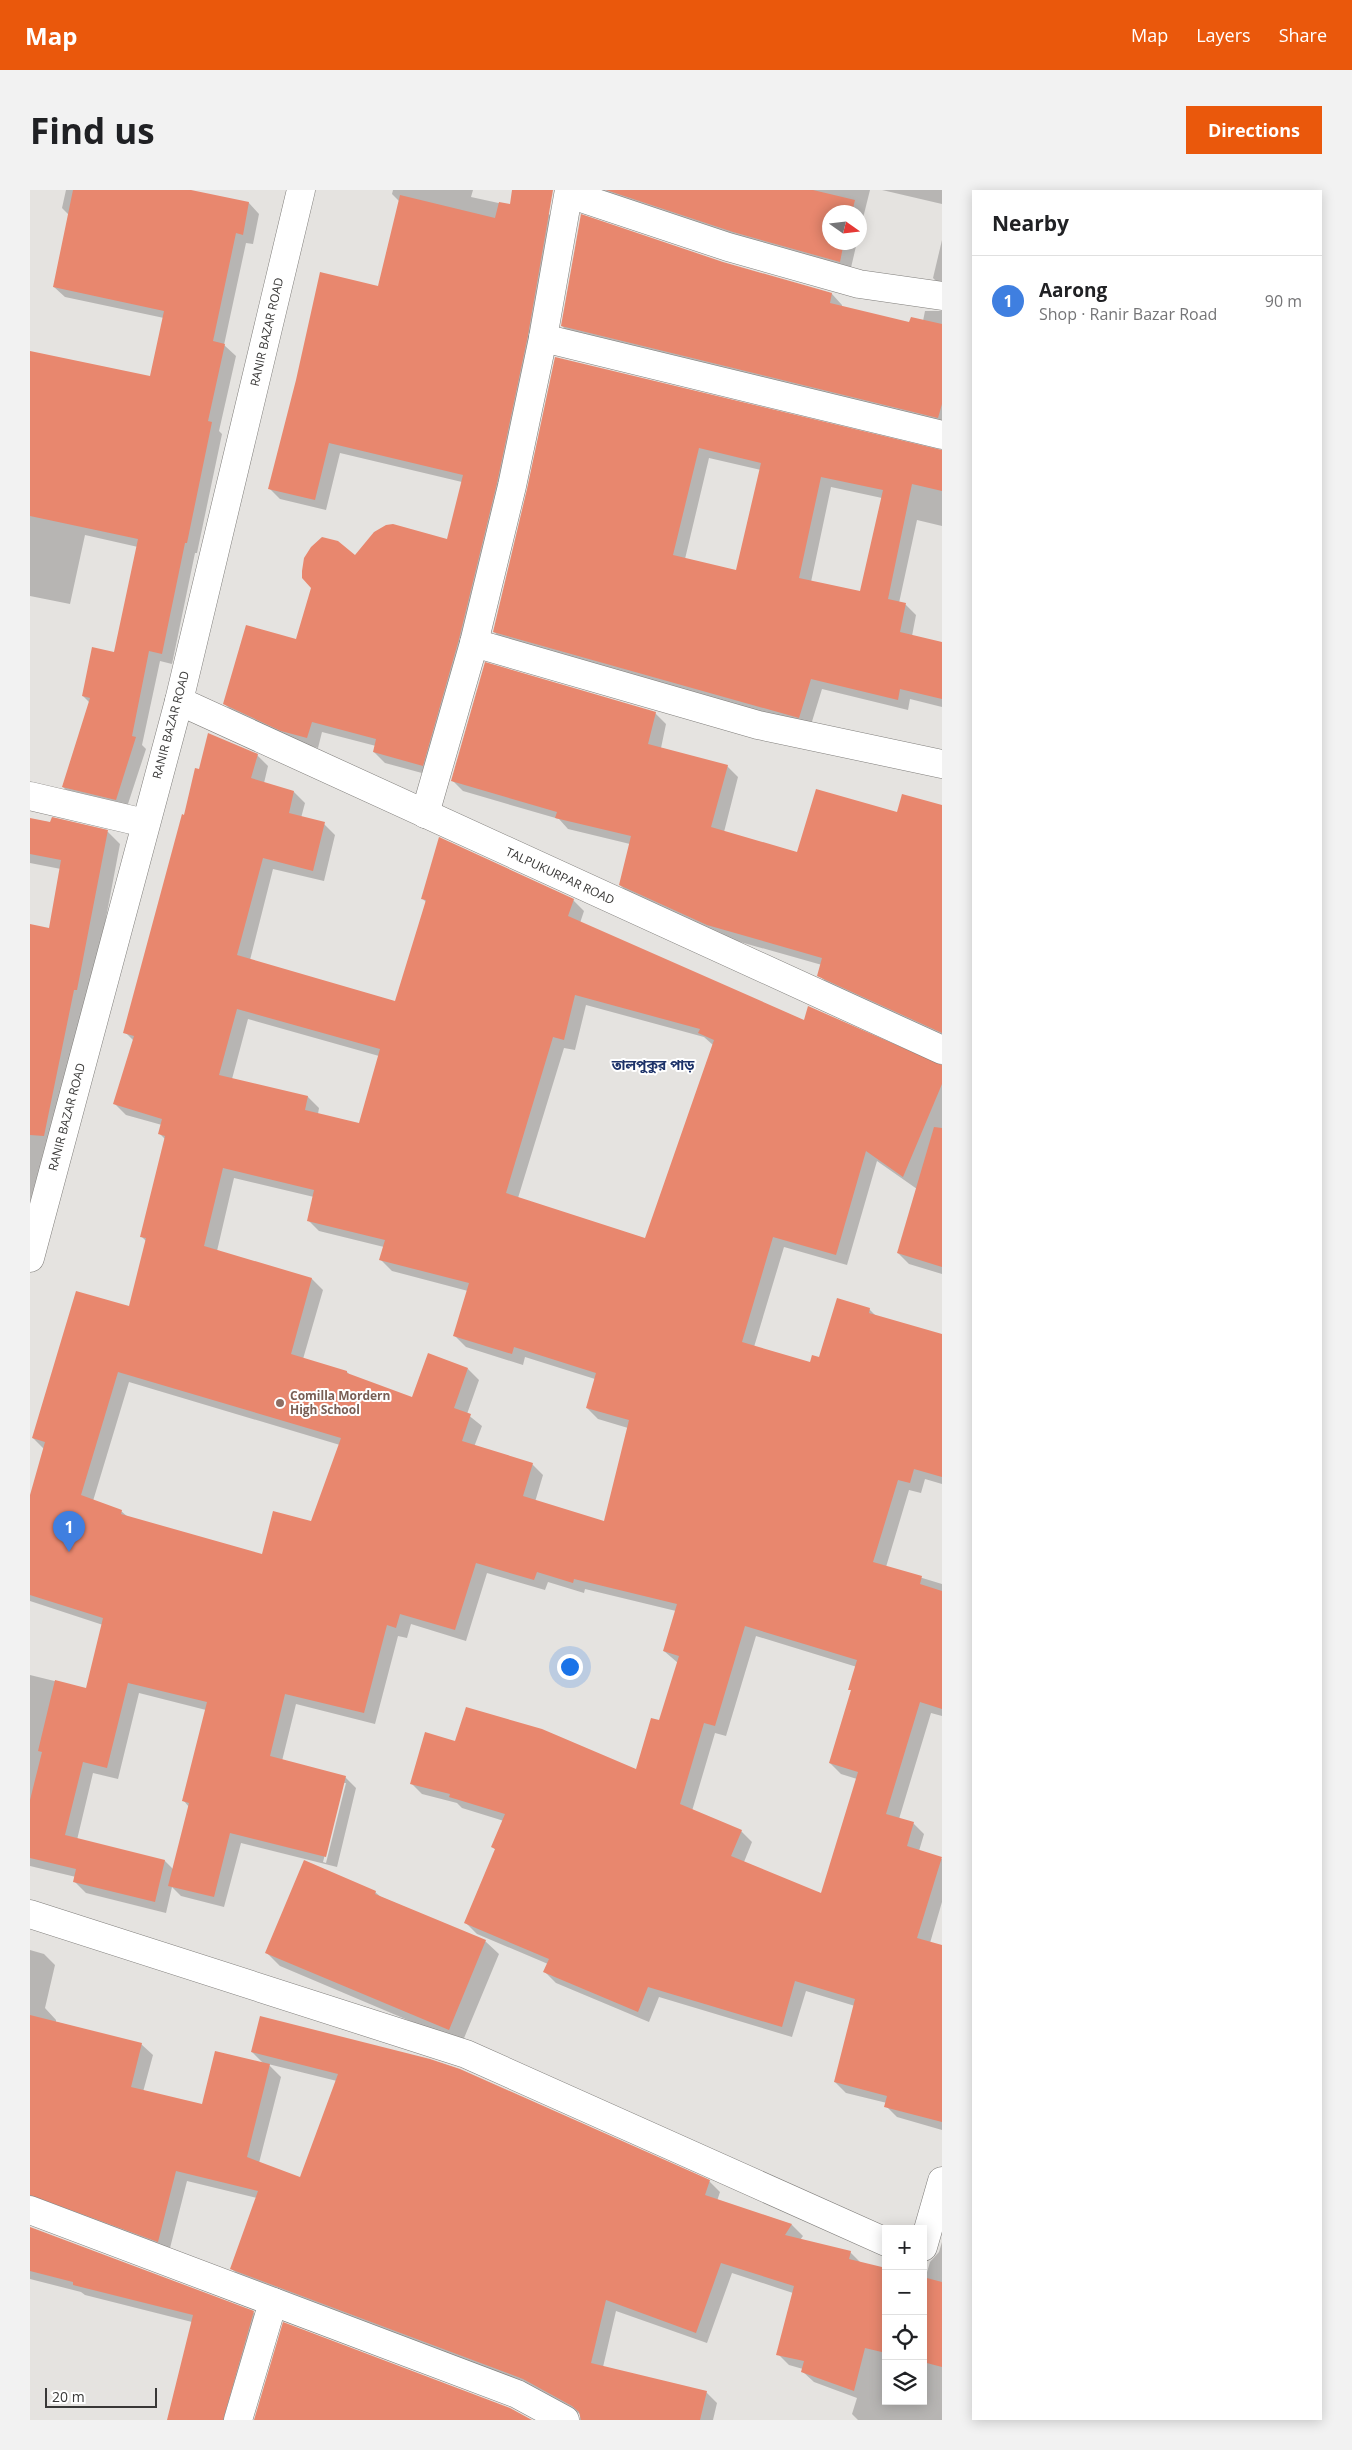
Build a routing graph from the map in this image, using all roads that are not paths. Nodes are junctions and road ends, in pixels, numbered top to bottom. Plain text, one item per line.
1 (301, 190) edge
2 (569, 192) edge
3 (942, 296) edge
4 (544, 338) junction
5 (942, 435) edge
6 (474, 643) junction
7 (179, 701) junction
8 (942, 764) edge
9 (30, 796) edge
10 (425, 814) junction
11 (145, 823) junction
12 (942, 1050) edge
13 (30, 1258) edge
14 (30, 1914) edge
15 (942, 2181) edge
16 (30, 2210) edge
17 (927, 2233) edge
18 (882, 2240) edge
19 (272, 2302) junction
20 (238, 2420) edge
21 (565, 2420) edge

1 - 7 street, RANIR BAZAR ROAD
2 - 3 street
2 - 4 street
4 - 5 street
4 - 6 street
6 - 8 street
6 - 10 street
7 - 10 street, TALPUKURPAR ROAD
7 - 11 street, RANIR BAZAR ROAD
9 - 11 street
10 - 12 street, TALPUKURPAR ROAD
11 - 13 street, RANIR BAZAR ROAD
14 - 18 street
15 - 17 street
16 - 19 street
19 - 20 street
19 - 21 street

